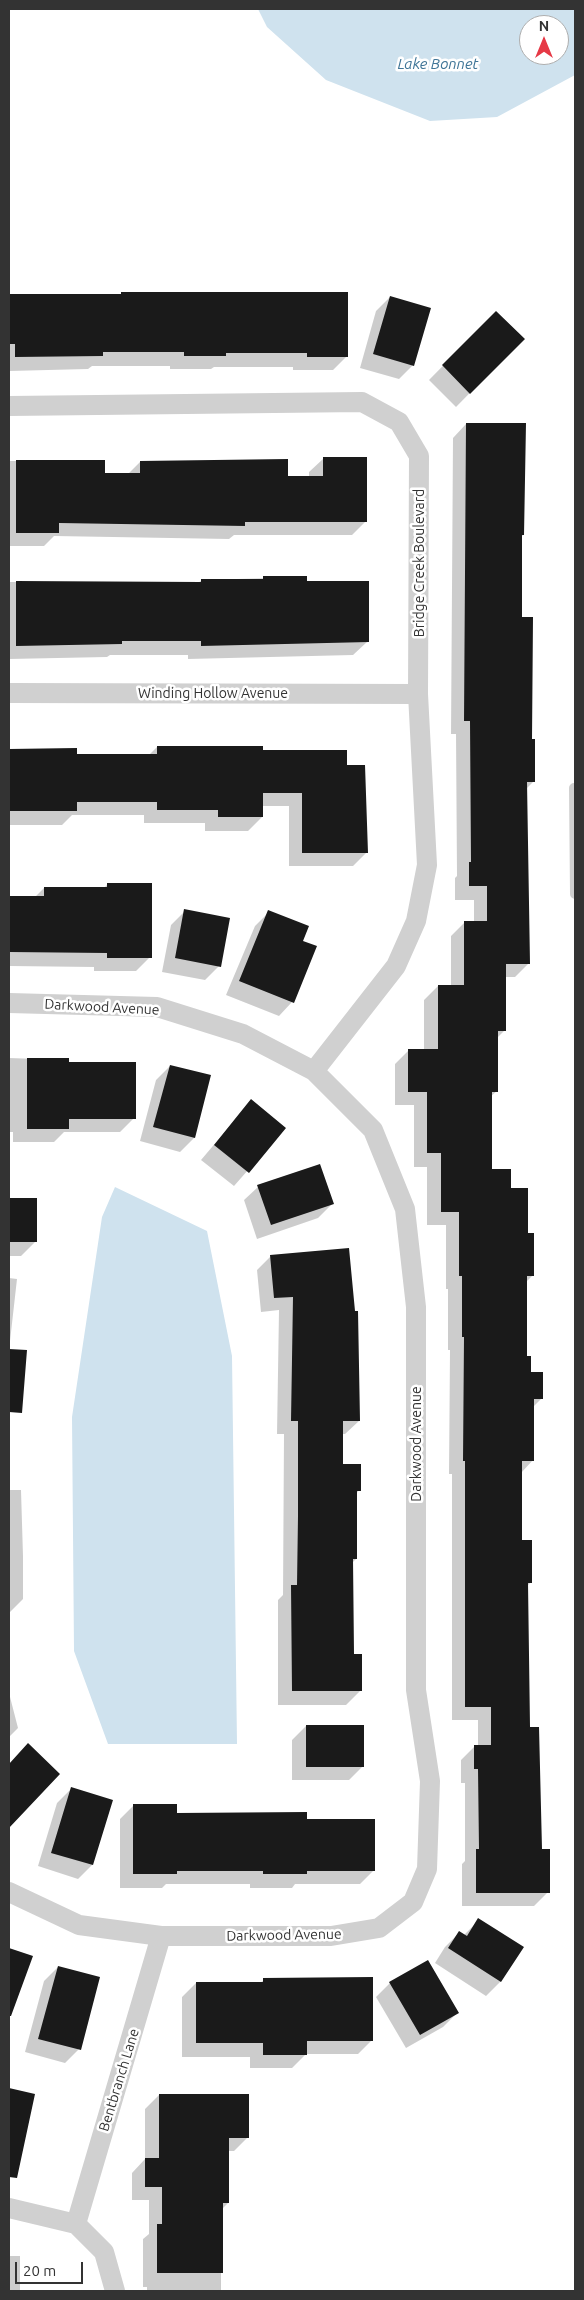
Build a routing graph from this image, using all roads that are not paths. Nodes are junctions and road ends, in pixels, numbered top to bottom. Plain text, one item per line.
1 (9, 406) edge
2 (9, 693) edge
3 (418, 694) junction
4 (575, 788) edge
5 (575, 894) edge
6 (9, 1003) edge
7 (314, 1071) junction
8 (9, 1892) edge
9 (161, 1936) junction
10 (9, 2208) edge
11 (76, 2224) junction
12 (115, 2291) edge

1 - 3 street, Bridge Creek Boulevard
2 - 3 street, Winding Hollow Avenue
3 - 7 street, Bridge Creek Boulevard
4 - 5 lane
6 - 7 street, Darkwood Avenue
7 - 9 street, Darkwood Avenue
8 - 9 street, Darkwood Avenue
9 - 11 street, Bentbranch Lane
10 - 11 street
11 - 12 street

